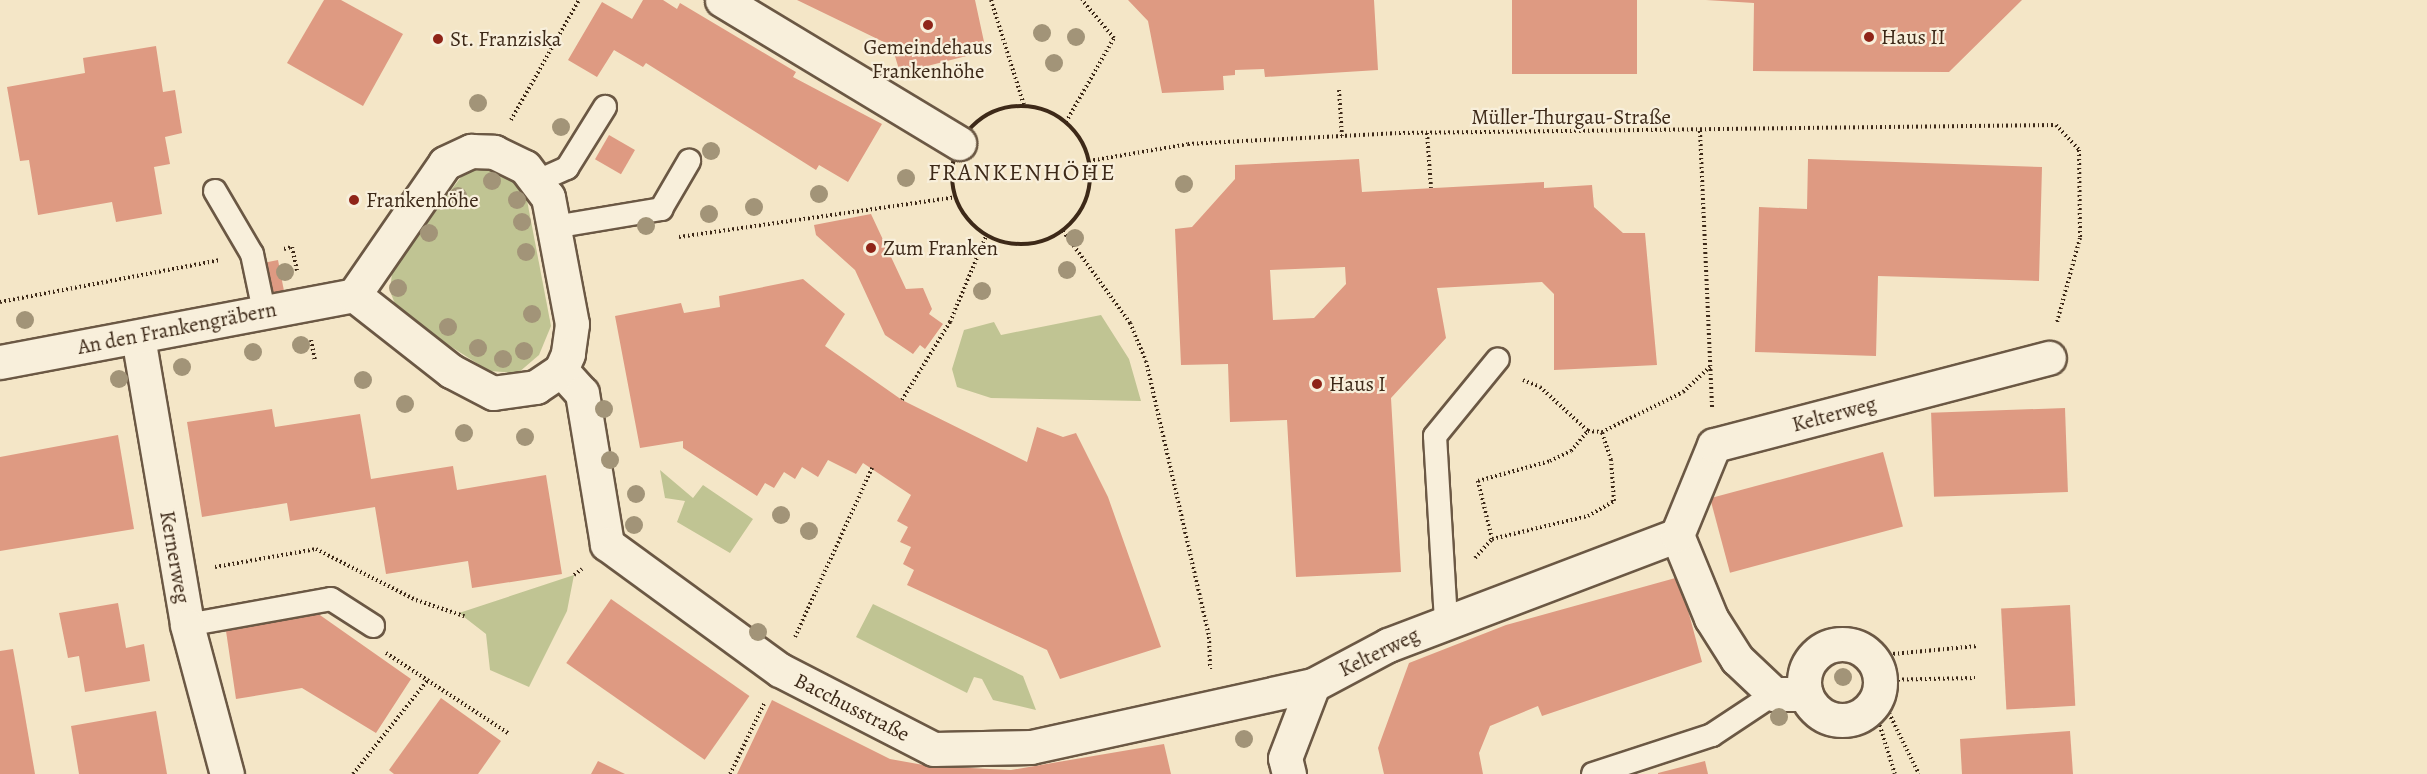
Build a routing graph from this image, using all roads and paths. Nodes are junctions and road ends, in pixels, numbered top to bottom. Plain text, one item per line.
1 (579, 0) edge
2 (722, 0) edge
3 (991, 0) edge
4 (1082, 0) edge
5 (1340, 90) dead end
6 (1024, 106) junction
7 (605, 107) dead end
8 (1066, 122) junction
9 (1701, 131) junction
10 (1427, 134) junction
11 (1342, 136) junction
12 (959, 143) junction
13 (494, 152) junction
14 (689, 160) dead end
15 (1089, 161) junction
16 (540, 180) junction
17 (1431, 188) dead end
18 (215, 191) dead end
19 (955, 197) junction
20 (554, 227) junction
21 (1063, 231) junction
22 (986, 236) junction
23 (670, 238) dead end
24 (292, 247) dead end
25 (252, 254) junction
26 (354, 295) junction
27 (0, 302) edge
28 (264, 311) junction
29 (138, 337) junction
30 (2049, 358) joint
31 (1498, 359) joint
32 (0, 362) edge
33 (1710, 367) junction
34 (561, 370) junction
35 (902, 400) dead end
36 (1588, 431) junction
37 (1602, 432) junction
38 (1714, 445) junction
39 (872, 468) dead end
40 (1677, 535) junction
41 (1492, 538) junction
42 (1444, 587) junction
43 (1446, 621) junction
44 (187, 625) junction
45 (373, 626) joint
46 (1978, 646) dead end
47 (780, 670) junction
48 (1975, 678) dead end
49 (427, 681) junction
50 (1876, 683) junction
51 (1313, 685) junction
52 (1790, 694) junction
53 (1211, 706) junction
54 (758, 716) dead end
55 (508, 734) dead end
56 (227, 774) edge
57 (353, 774) edge
58 (730, 774) edge
59 (1289, 774) edge
60 (1593, 774) edge
61 (1895, 774) edge
62 (1919, 774) edge

1 - 13 path
2 - 12 street
3 - 6 path
4 - 8 path
5 - 11 path
6 - 8 path
6 - 12 path
7 - 16 lane
8 - 15 path
9 - 10 path, Müller-Thurgau-Straße
9 - 30 path, Müller-Thurgau-Straße
9 - 33 path
10 - 11 path, Müller-Thurgau-Straße
10 - 17 path
11 - 15 path, Müller-Thurgau-Straße
12 - 19 path
13 - 16 street
13 - 26 street
14 - 20 lane
15 - 21 path
16 - 20 street
18 - 25 lane
19 - 22 path
19 - 23 path
20 - 34 street
21 - 22 path
21 - 53 path
22 - 35 path
24 - 25 path
25 - 27 path
25 - 28 lane
26 - 28 street, An den Frankengräbern
26 - 34 street
28 - 29 street, An den Frankengräbern
29 - 32 street, An den Frankengräbern
29 - 44 street, Kernerweg
30 - 38 street, Kelterweg
31 - 36 path
31 - 42 lane, Kelterweg
33 - 37 path
33 - 38 path
34 - 47 street, Bacchusstraße
36 - 37 path
36 - 41 path
37 - 41 path
38 - 40 street
39 - 47 path
40 - 43 street, Kelterweg
40 - 52 street
41 - 42 path
42 - 43 lane, Kelterweg
43 - 51 street, Kelterweg
44 - 45 lane
44 - 56 street, Kernerweg
45 - 49 path
46 - 50 path
47 - 53 street, Bacchusstraße
48 - 50 path
49 - 55 path
49 - 57 path
50 - 52 street
50 - 52 street
50 - 61 path
50 - 62 path
51 - 53 street, Bacchusstraße
51 - 59 street
52 - 60 lane
54 - 58 path

